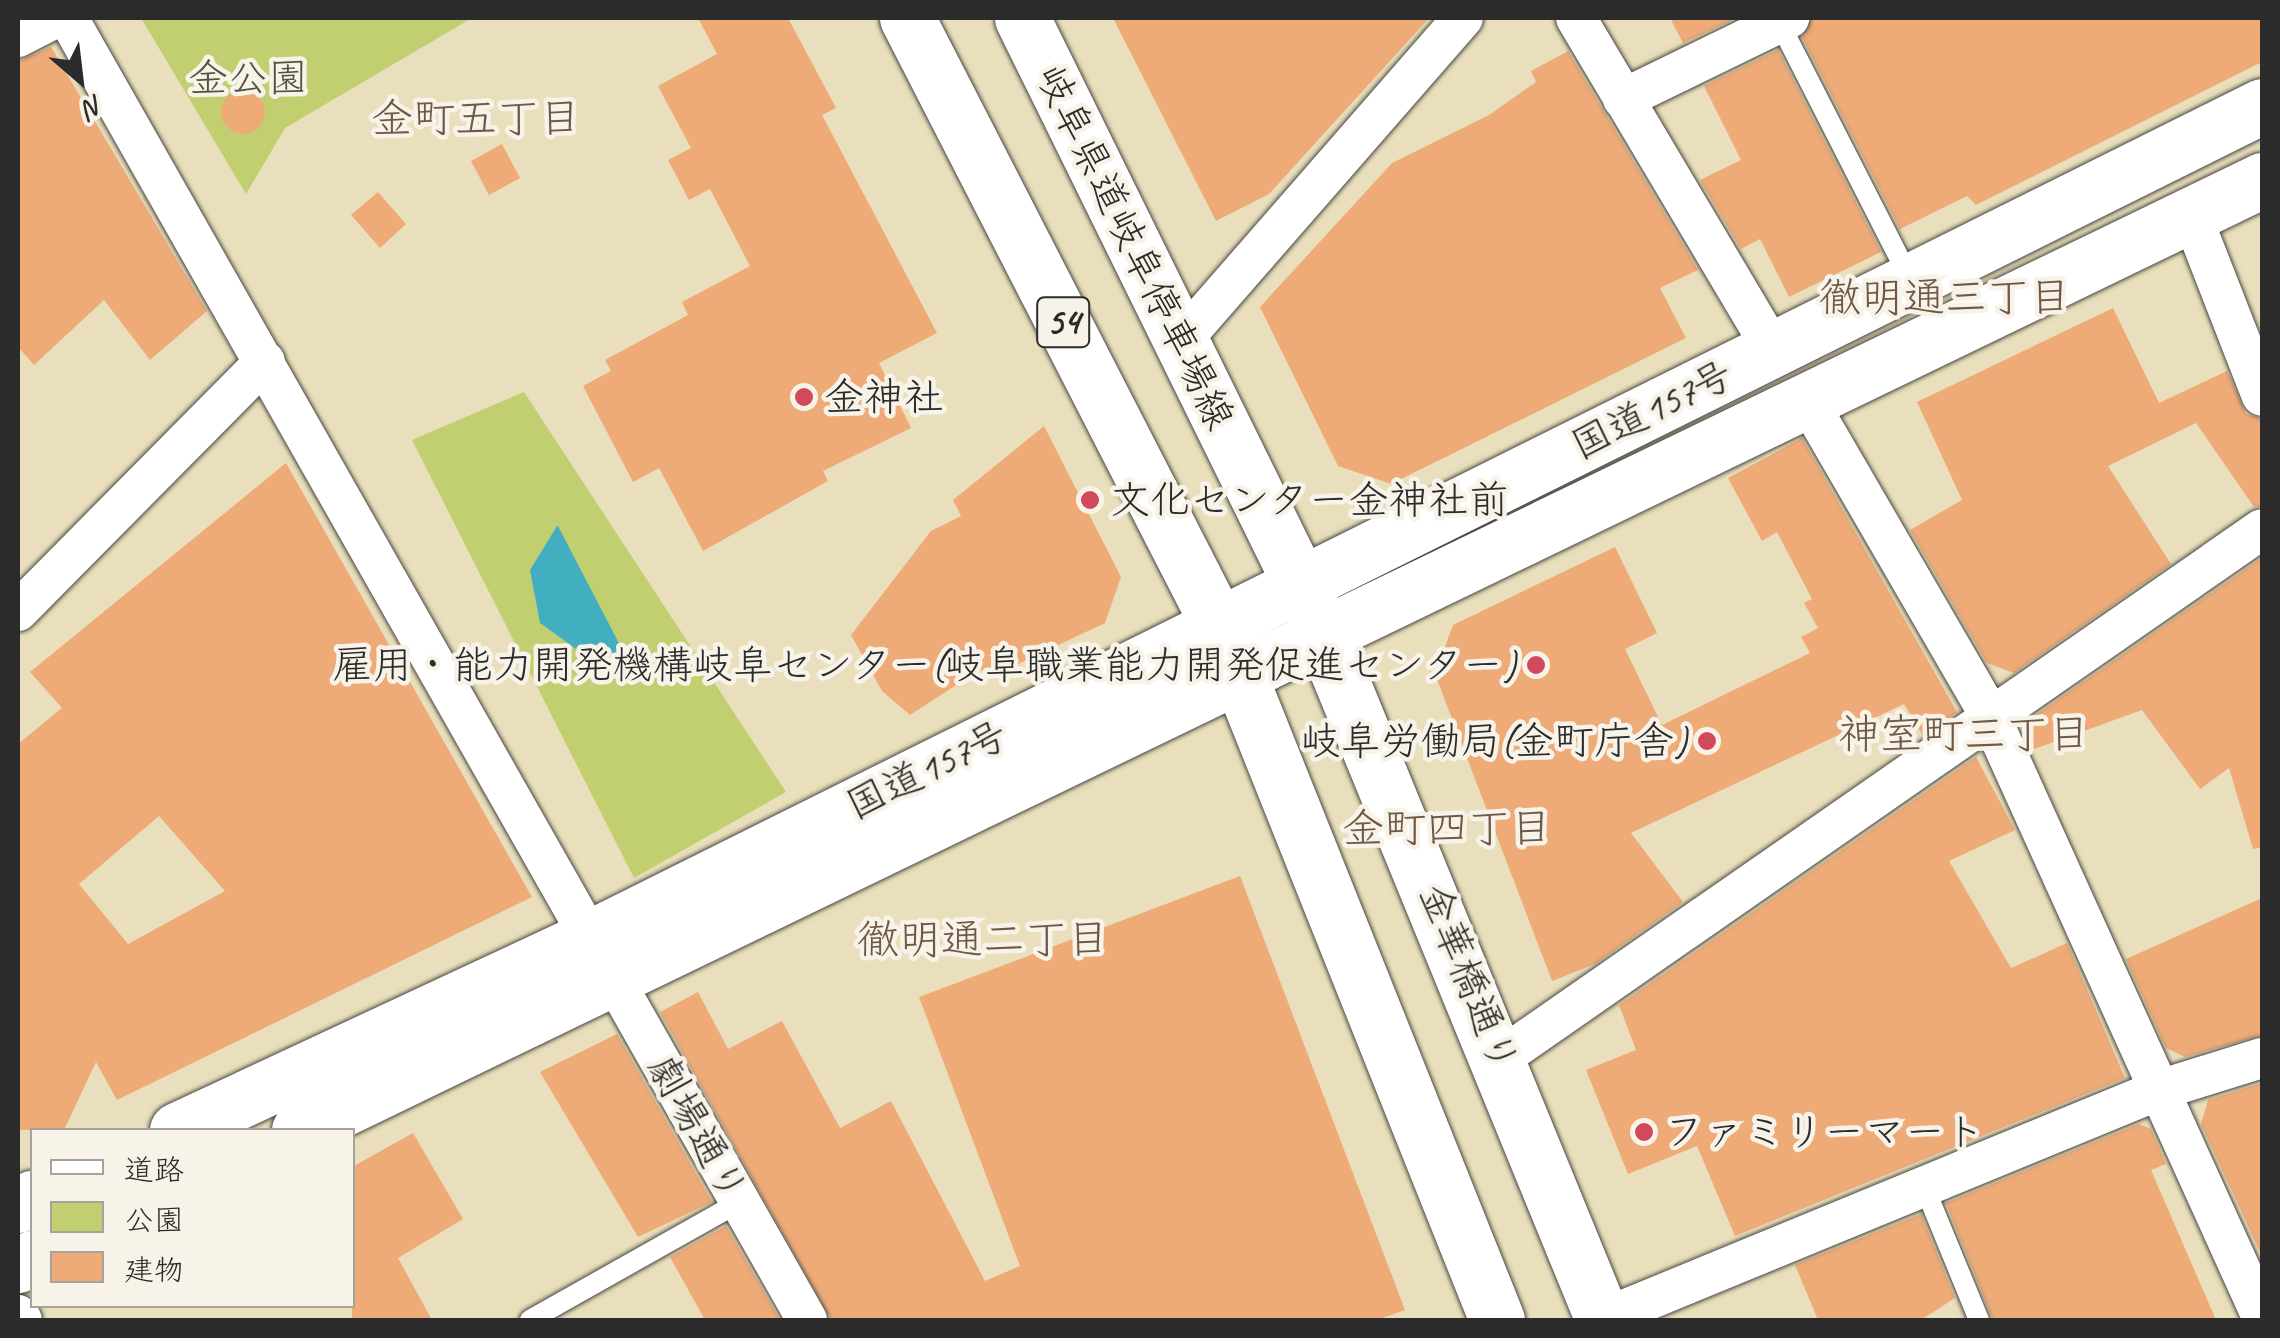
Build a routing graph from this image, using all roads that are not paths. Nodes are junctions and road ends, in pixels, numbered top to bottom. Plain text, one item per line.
1 (54, 18) edge
2 (68, 18) edge
3 (907, 18) edge
4 (1022, 18) edge
5 (1464, 18) edge
6 (1576, 18) edge
7 (1782, 19) edge
8 (18, 37) edge
9 (1623, 98) junction
10 (2262, 106) edge
11 (2262, 180) edge
12 (2184, 220) junction
13 (1912, 283) junction
14 (1182, 340) junction
15 (1773, 350) junction
16 (265, 361) junction
17 (2262, 396) edge
18 (1810, 405) junction
19 (2262, 529) edge
20 (1301, 584) junction
21 (18, 611) edge
22 (1220, 626) junction
23 (1327, 633) junction
24 (1247, 676) junction
25 (1990, 716) junction
26 (605, 957) junction
27 (1502, 1058) junction
28 (2262, 1058) edge
29 (2160, 1090) junction
30 (182, 1128) edge
31 (302, 1128) edge
32 (1924, 1186) junction
33 (738, 1202) junction
34 (2262, 1318) edge
35 (530, 1320) edge
36 (807, 1320) edge
37 (1497, 1320) edge
38 (1603, 1320) edge
39 (1979, 1320) edge

1 - 8 street
2 - 16 street, 劇場通り
3 - 22 main road, 54
4 - 14 main road, 岐阜県道岐阜停車場線 / 54
5 - 14 street
6 - 9 street
7 - 9 street
7 - 13 lane
9 - 15 street
10 - 13 main road, 国道157号
11 - 12 main road, 国道157号
12 - 17 street
12 - 18 main road, 国道157号
13 - 15 main road, 国道157号
14 - 20 main road, 岐阜県道岐阜停車場線 / 54
15 - 20 main road, 国道157号
16 - 21 street
16 - 26 street, 劇場通り
18 - 23 main road, 国道157号
18 - 25 street
19 - 25 street
20 - 22 main road, 国道157号
20 - 23 main road, 金華橋通り
22 - 24 main road
22 - 26 main road, 国道157号
23 - 24 main road, 国道157号
23 - 27 main road, 金華橋通り
24 - 26 main road, 国道157号
24 - 37 main road
25 - 27 street
25 - 29 street
26 - 30 main road, 国道157号
26 - 31 main road, 国道157号
26 - 33 street, 劇場通り
27 - 38 main road, 金華橋通り
28 - 29 street
29 - 32 street
29 - 34 street
32 - 38 street
32 - 39 lane
33 - 35 lane
33 - 36 street, 劇場通り

